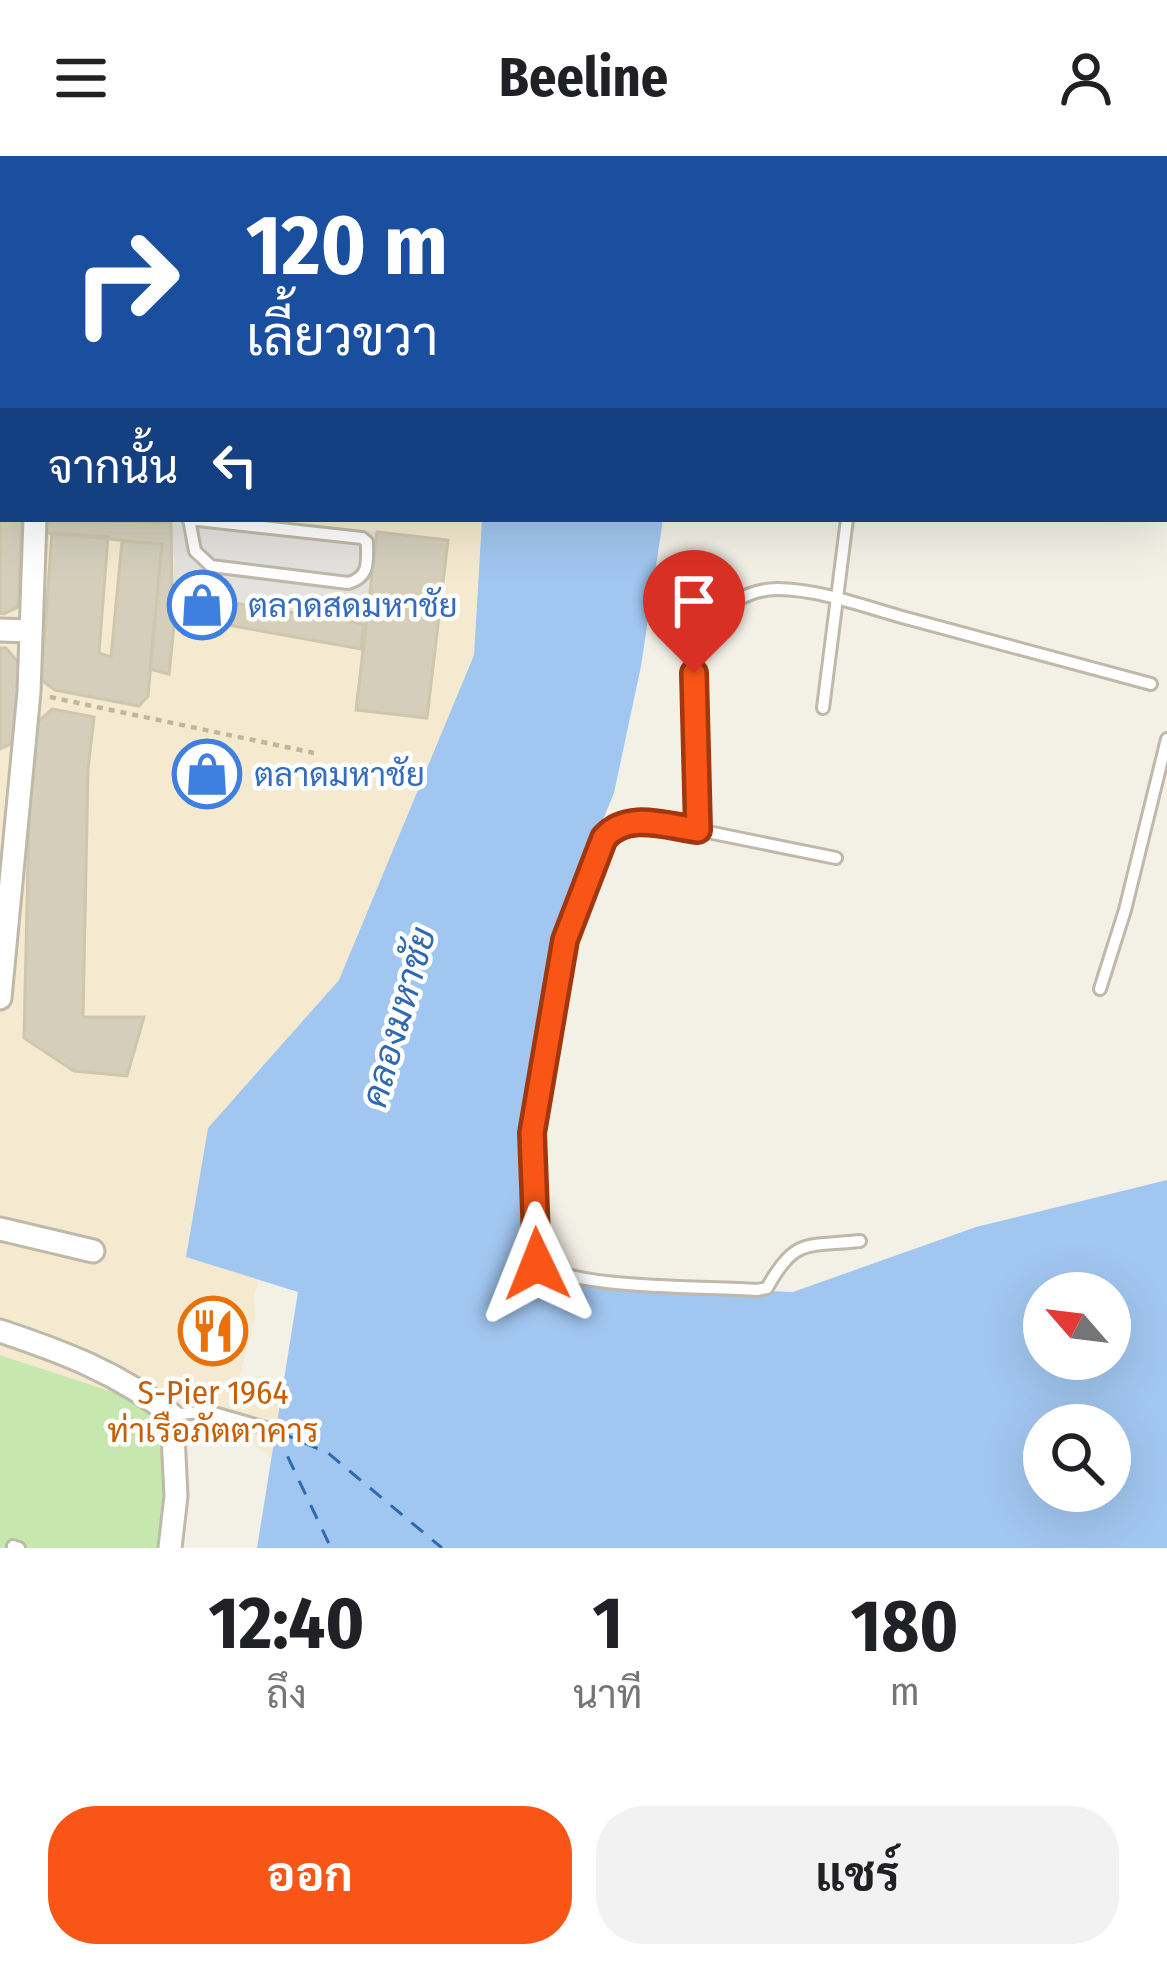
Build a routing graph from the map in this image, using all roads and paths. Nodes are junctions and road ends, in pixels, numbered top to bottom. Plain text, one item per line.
1 (35, 522) edge
2 (190, 522) edge
3 (216, 522) edge
4 (847, 522) edge
5 (837, 599) junction
6 (0, 629) edge
7 (31, 631) junction
8 (1151, 684) dead end
9 (29, 692) junction
10 (823, 708) dead end
11 (1167, 740) edge
12 (314, 753) dead end
13 (698, 830) junction
14 (836, 858) dead end
15 (1100, 989) dead end
16 (0, 998) edge
17 (0, 1229) edge
18 (860, 1241) dead end
19 (93, 1251) dead end
20 (0, 1331) edge
21 (172, 1415) junction
22 (276, 1431) dead end
23 (170, 1548) edge

1 - 7 street
2 - 3 lane
4 - 5 lane
5 - 8 lane
5 - 10 lane
5 - 13 lane
6 - 7 street
7 - 9 street
9 - 12 path
9 - 16 street
11 - 15 lane
13 - 14 lane
13 - 18 lane
17 - 19 street
20 - 21 street
21 - 22 lane
21 - 23 street

